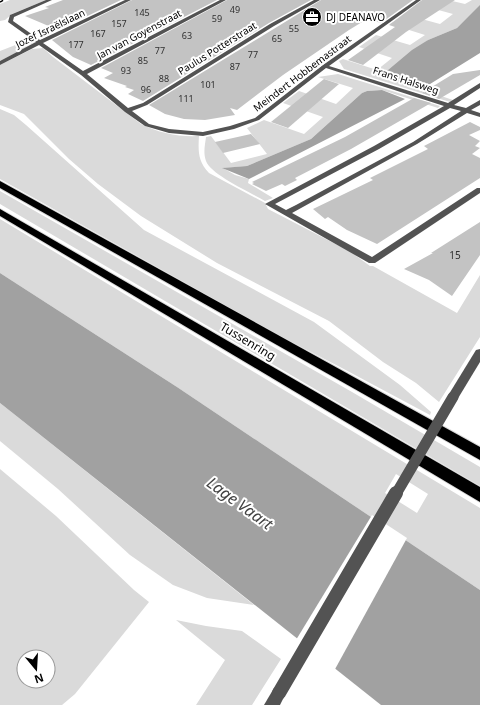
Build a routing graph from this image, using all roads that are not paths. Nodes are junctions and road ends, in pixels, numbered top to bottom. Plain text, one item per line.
1 (50, 0) edge
2 (129, 0) edge
3 (224, 0) edge
4 (318, 0) edge
5 (419, 0) edge
6 (40, 42) junction
7 (0, 63) edge
8 (325, 66) junction
9 (83, 74) junction
10 (480, 85) edge
11 (480, 102) edge
12 (451, 105) junction
13 (127, 111) junction
14 (468, 111) junction
15 (480, 114) edge
16 (368, 153) junction
17 (383, 161) junction
18 (0, 184) edge
19 (480, 190) edge
20 (0, 212) edge
21 (286, 213) junction
22 (480, 353) edge
23 (480, 454) edge
24 (480, 495) edge
25 (276, 699) edge

1 - 6 street, Meindert Hobbemastraat
2 - 6 street, Jozef Israëlslaan
3 - 9 street, Jan van Goyenstraat
4 - 13 street, Paulus Potterstraat
5 - 8 street, Meindert Hobbemastraat
6 - 7 street, Jozef Israëlslaan
6 - 9 street, Meindert Hobbemastraat
8 - 12 street, Frans Halsweg
8 - 13 street, Meindert Hobbemastraat
9 - 13 street, Meindert Hobbemastraat
10 - 12 street
11 - 14 street
12 - 14 street, Frans Halsweg
12 - 16 street
14 - 15 street, Frans Halsweg
14 - 17 street
16 - 17 street
16 - 21 street
17 - 21 street
18 - 23 highway, Tussenring
19 - 21 street
20 - 24 highway, Tussenring
22 - 25 street, bridge

